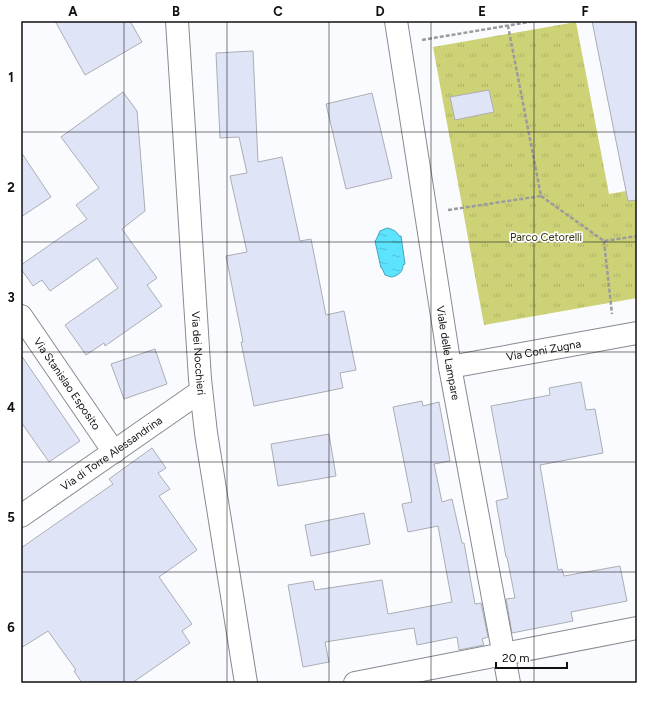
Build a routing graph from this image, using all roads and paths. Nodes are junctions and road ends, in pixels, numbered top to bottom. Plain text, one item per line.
1 (178, 21) edge
2 (396, 21) edge
3 (535, 21) edge
4 (508, 26) junction
5 (399, 44) junction
6 (541, 196) junction
7 (426, 214) junction
8 (637, 236) edge
9 (604, 241) junction
10 (21, 316) edge
11 (637, 333) edge
12 (615, 337) junction
13 (450, 367) junction
14 (201, 391) junction
15 (114, 452) junction
16 (21, 516) edge
17 (637, 628) edge
18 (503, 654) junction
19 (246, 683) edge
20 (355, 683) edge
21 (508, 683) edge

1 - 14 street, Via dei Nocchieri
2 - 5 street, Viale delle Lampare
3 - 4 path
4 - 5 path
4 - 6 path
5 - 7 street, Viale delle Lampare
6 - 7 path
6 - 9 path
7 - 13 street, Viale delle Lampare
8 - 9 path
9 - 12 path
10 - 15 street, Via Stanislao Esposito
11 - 12 street, Via Coni Zugna
12 - 13 street, Via Coni Zugna
13 - 18 street, Viale delle Lampare
14 - 15 street, Via di Torre Alessandrina
14 - 19 street, Via dei Nocchieri
15 - 16 street, Via di Torre Alessandrina
17 - 18 street
18 - 20 street
18 - 21 street, Viale delle Lampare

